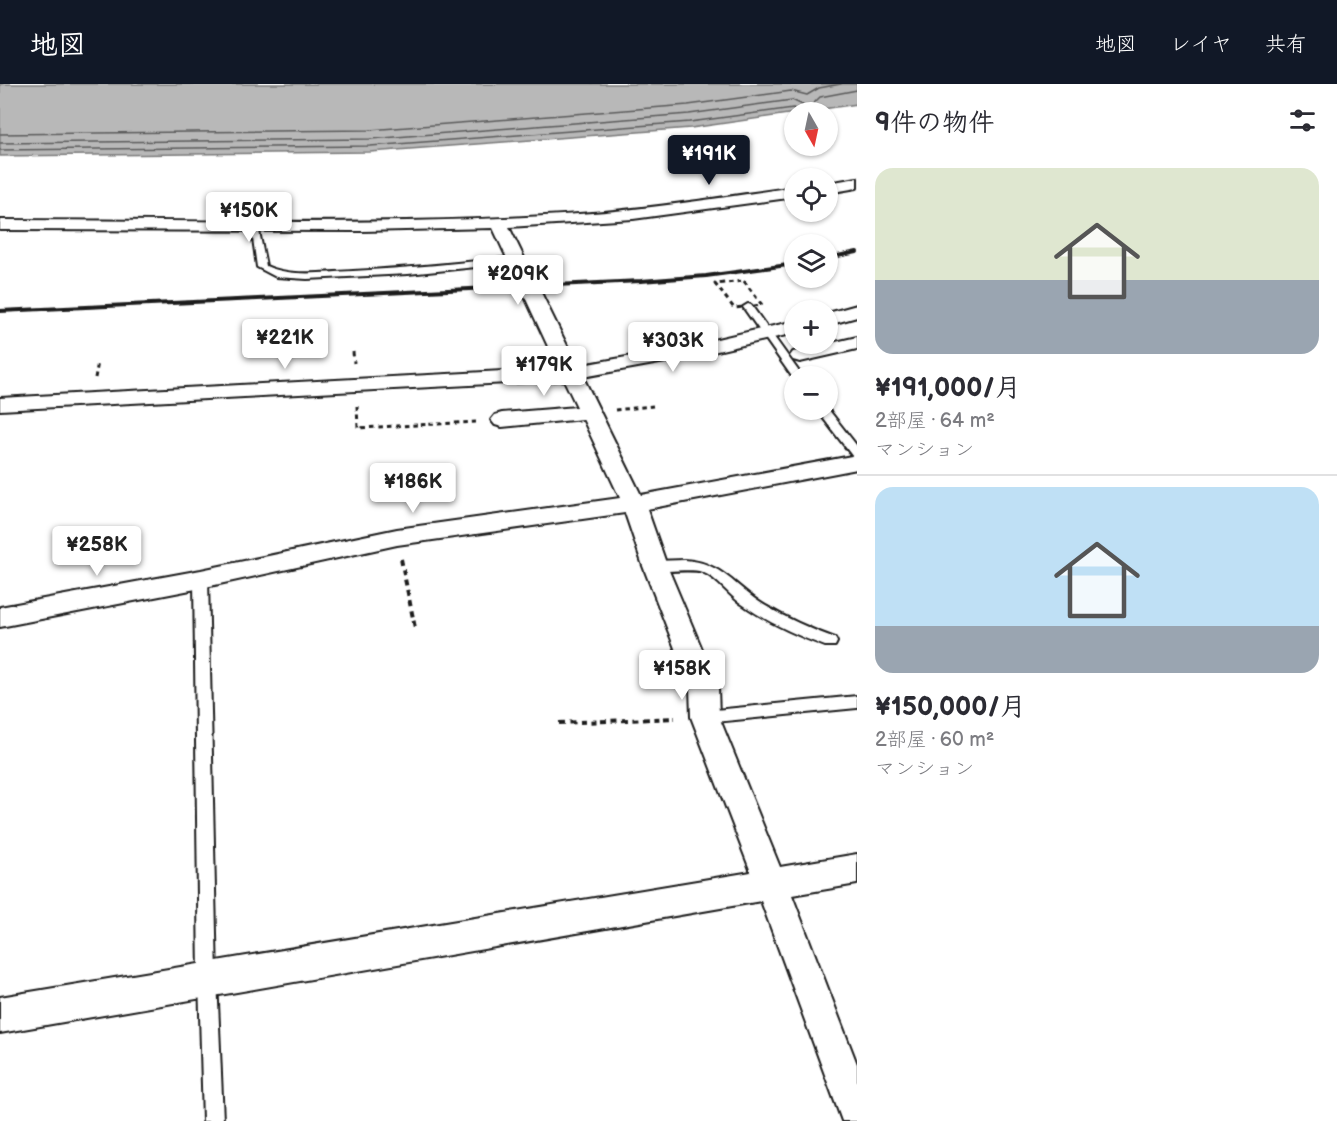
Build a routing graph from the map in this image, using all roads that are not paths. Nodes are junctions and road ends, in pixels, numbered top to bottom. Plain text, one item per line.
1 (857, 183) edge
2 (838, 186) edge
3 (784, 193) edge
4 (498, 222) junction
5 (0, 225) edge
6 (254, 226) junction
7 (515, 260) junction
8 (748, 307) dead end
9 (857, 311) edge
10 (838, 316) edge
11 (784, 330) edge
12 (766, 334) junction
13 (857, 343) edge
14 (800, 356) dead end
15 (790, 366) edge
16 (573, 373) junction
17 (0, 404) edge
18 (590, 412) junction
19 (502, 420) road end
20 (831, 420) edge
21 (857, 454) edge
22 (857, 462) edge
23 (634, 504) junction
24 (655, 566) junction
25 (201, 579) junction
26 (0, 616) edge
27 (830, 642) dead end
28 (857, 702) edge
29 (705, 717) junction
30 (857, 869) edge
31 (771, 883) junction
32 (208, 978) junction
33 (0, 1015) edge
34 (857, 1113) edge
35 (213, 1121) edge

1 - 2 street
3 - 4 street
4 - 6 street
4 - 7 street
5 - 6 street
6 - 7 lane
7 - 16 street
8 - 12 lane
9 - 10 street
11 - 12 street
12 - 15 lane
12 - 16 street
13 - 14 street
16 - 17 street
16 - 18 street
18 - 19 street
18 - 23 street
20 - 21 lane
22 - 23 street
23 - 24 street
23 - 25 street
24 - 27 lane
24 - 29 street
25 - 26 street
25 - 32 lane
28 - 29 lane
29 - 31 street
30 - 31 street
31 - 32 street
31 - 34 street
32 - 33 street
32 - 35 lane

